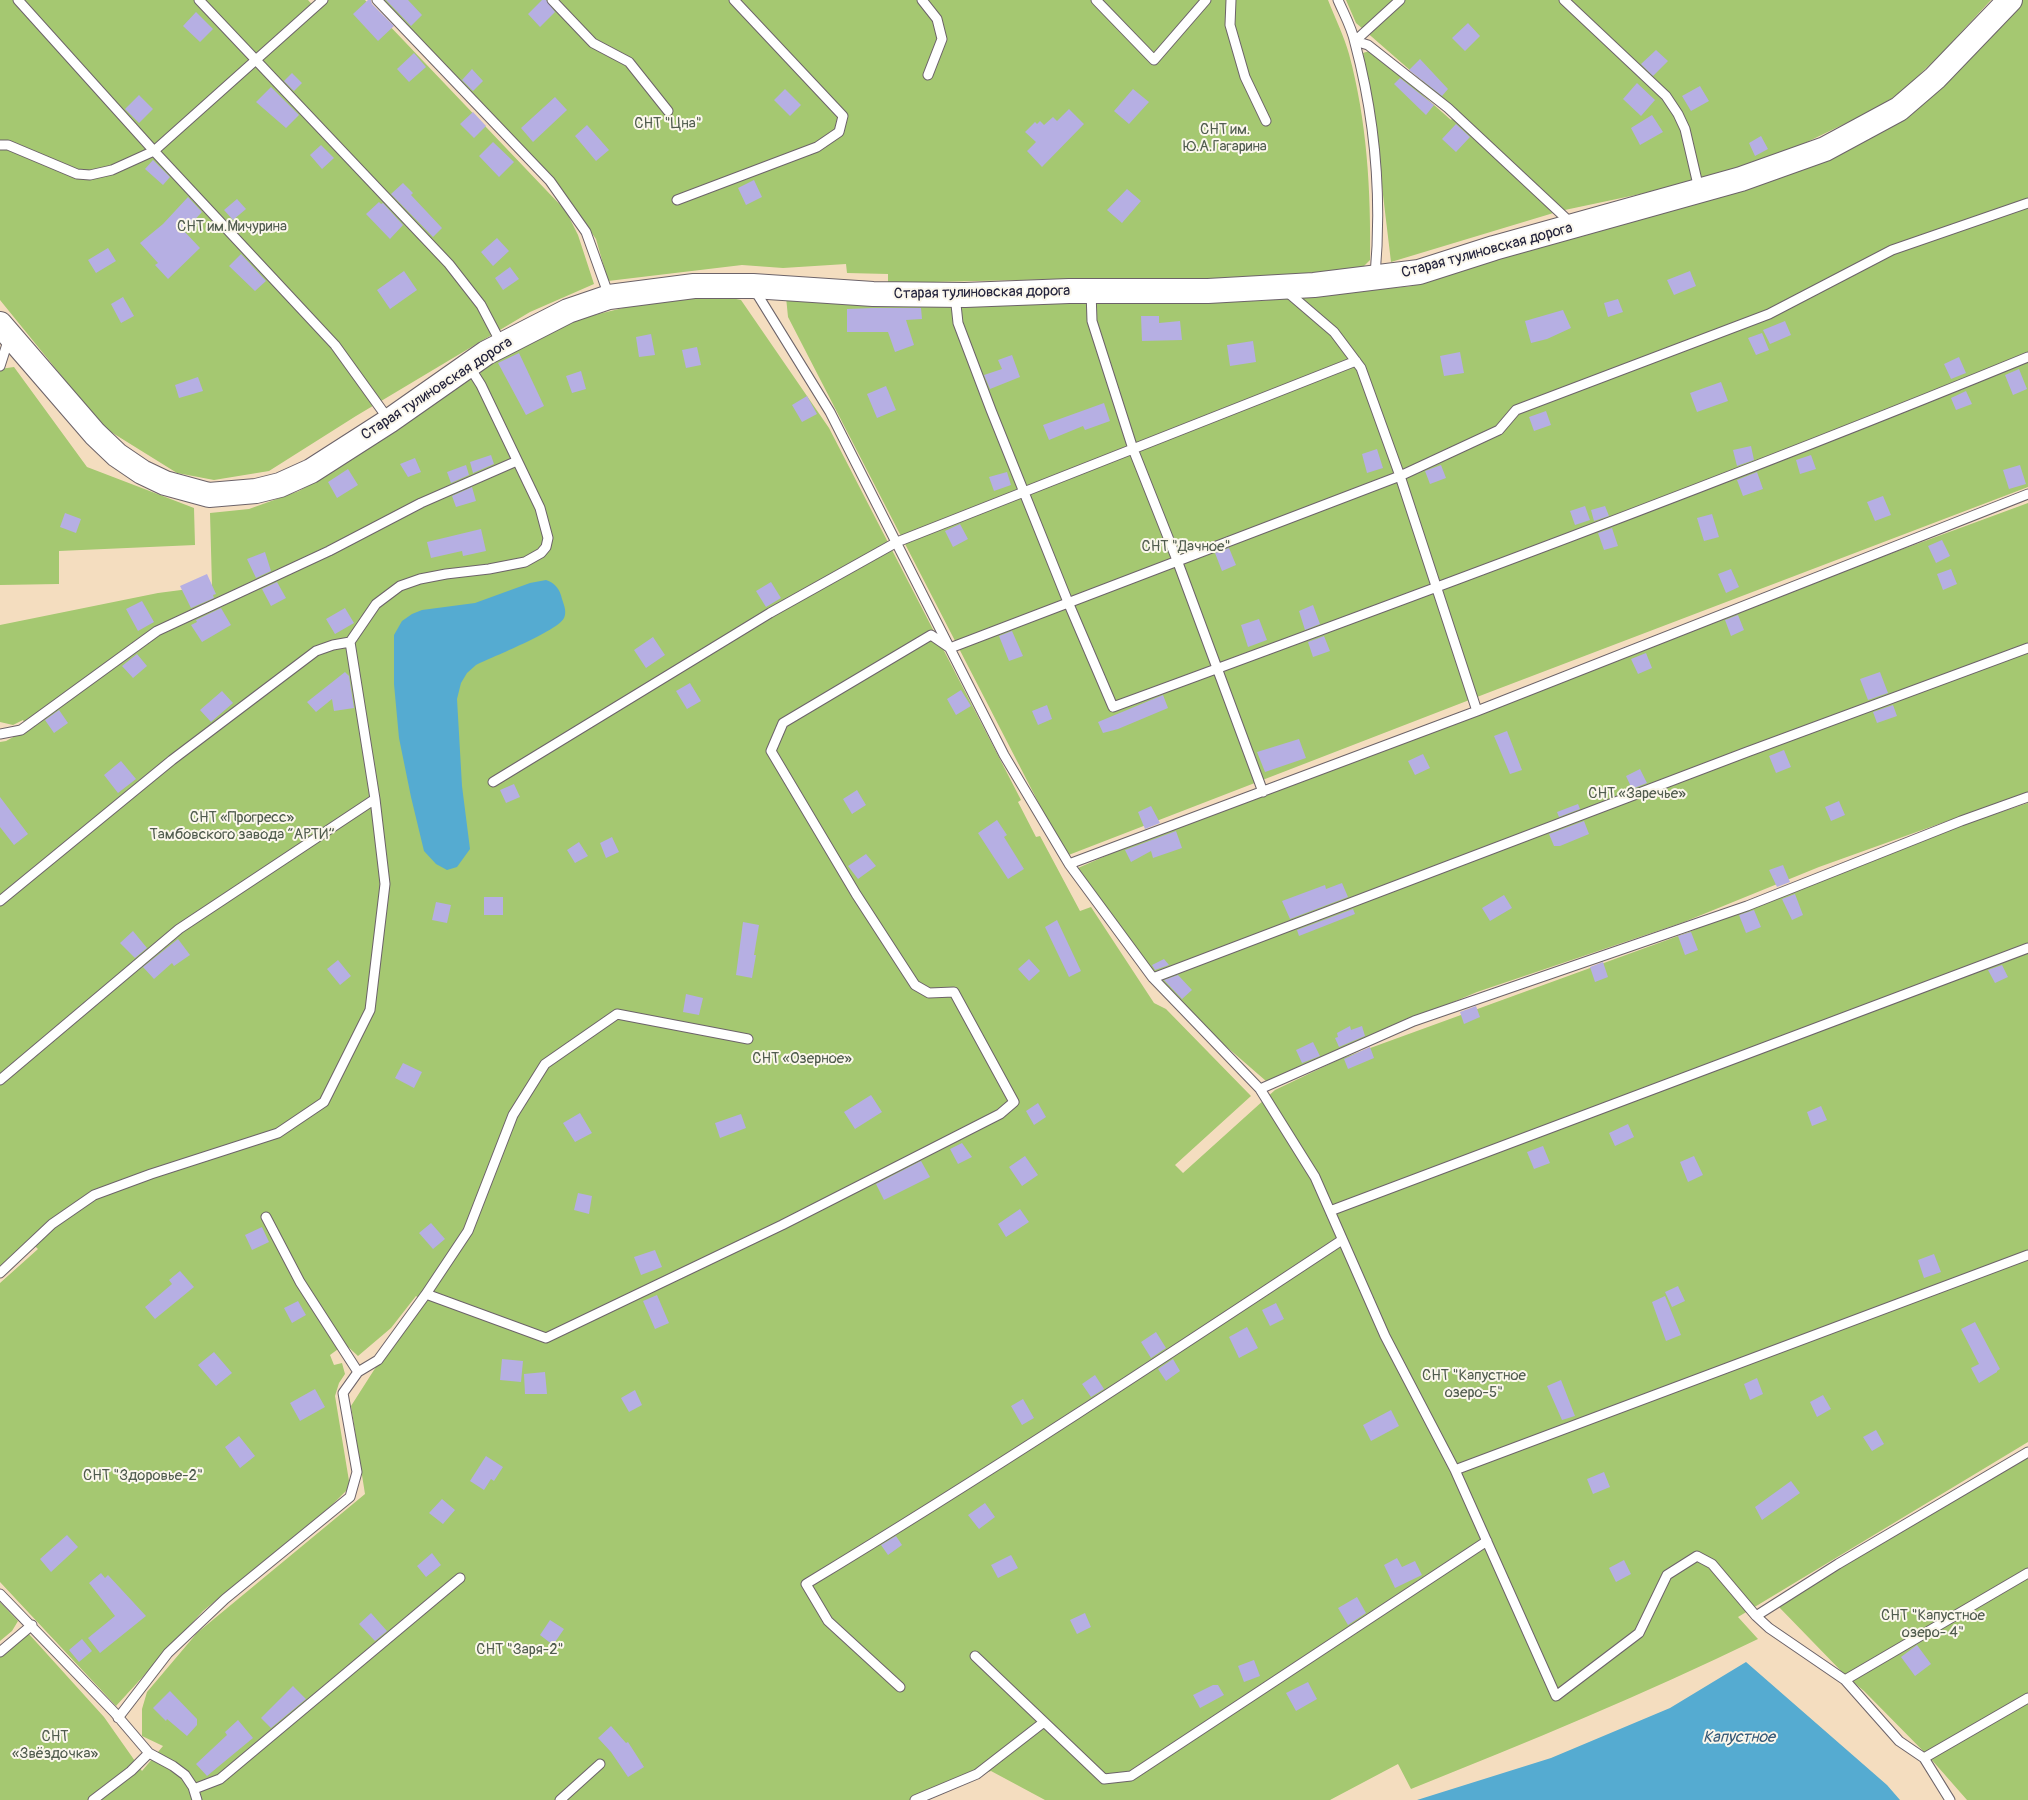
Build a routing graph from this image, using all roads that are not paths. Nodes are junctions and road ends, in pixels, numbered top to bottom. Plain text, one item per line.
1 (18, 0) edge
2 (199, 0) edge
3 (323, 0) edge
4 (377, 0) edge
5 (552, 0) edge
6 (734, 0) edge
7 (922, 0) edge
8 (1096, 0) edge
9 (1206, 0) edge
10 (1231, 0) edge
11 (1338, 0) edge
12 (1400, 0) edge
13 (1564, 0) edge
14 (2010, 0) edge
15 (1355, 41) junction
16 (256, 60) junction
17 (928, 75) dead end
18 (668, 111) dead end
19 (1266, 121) dead end
20 (0, 145) edge
21 (154, 150) junction
22 (1700, 192) junction
23 (677, 200) dead end
24 (2028, 203) edge
25 (1574, 227) junction
26 (1375, 278) junction
27 (753, 286) junction
28 (1280, 287) junction
29 (1091, 291) junction
30 (955, 295) junction
31 (609, 297) junction
32 (5, 330) edge
33 (502, 345) junction
34 (2028, 357) edge
35 (1356, 361) junction
36 (0, 366) edge
37 (469, 366) junction
38 (389, 420) junction
39 (1132, 449) junction
40 (518, 461) junction
41 (1400, 476) junction
42 (1024, 492) junction
43 (2028, 494) edge
44 (897, 542) junction
45 (1177, 560) junction
46 (1437, 588) junction
47 (1068, 602) junction
48 (350, 642) junction
49 (950, 648) junction
50 (2028, 648) edge
51 (1218, 668) junction
52 (1477, 711) junction
53 (0, 734) edge
54 (493, 782) dead end
55 (1263, 792) junction
56 (2028, 798) edge
57 (375, 799) junction
58 (1069, 864) junction
59 (0, 901) edge
60 (2028, 948) edge
61 (1153, 978) junction
62 (748, 1039) dead end
63 (0, 1080) edge
64 (1260, 1089) junction
65 (1330, 1211) junction
66 (266, 1217) dead end
67 (1342, 1240) junction
68 (2028, 1255) edge
69 (0, 1273) edge
70 (426, 1294) junction
71 (358, 1372) junction
72 (2028, 1452) edge
73 (1456, 1470) junction
74 (1487, 1540) junction
75 (2028, 1573) edge
76 (460, 1578) dead end
77 (0, 1594) edge
78 (1756, 1616) junction
79 (32, 1625) junction
80 (0, 1652) edge
81 (975, 1656) dead end
82 (1845, 1680) junction
83 (900, 1687) dead end
84 (2028, 1698) edge
85 (118, 1718) junction
86 (1044, 1722) junction
87 (148, 1754) junction
88 (1924, 1758) junction
89 (600, 1764) dead end
90 (194, 1789) junction
91 (93, 1800) edge
92 (197, 1800) edge
93 (560, 1800) edge
94 (915, 1800) edge
95 (1950, 1800) edge

1 - 21 lane
2 - 16 lane
3 - 16 lane
4 - 31 lane
5 - 18 lane
6 - 23 lane
7 - 17 lane
8 - 9 lane
10 - 19 lane
11 - 15 lane
12 - 15 lane
13 - 22 lane
14 - 22 street, Старая тулиновская дорога
15 - 25 lane
15 - 26 lane
16 - 21 lane
16 - 33 lane
20 - 21 lane
21 - 38 lane
22 - 25 street, Старая тулиновская дорога
24 - 41 lane
25 - 26 street, Старая тулиновская дорога
26 - 28 street, Старая тулиновская дорога
27 - 30 street, Старая тулиновская дорога
27 - 31 street, Старая тулиновская дорога
27 - 44 lane
28 - 29 street, Старая тулиновская дорога
28 - 35 lane
29 - 30 street, Старая тулиновская дорога
29 - 39 lane
30 - 42 lane
31 - 33 street, Старая тулиновская дорога
32 - 36 lane
32 - 38 street, Старая тулиновская дорога
33 - 37 street, Старая тулиновская дорога
34 - 46 lane
35 - 39 lane
35 - 41 lane
37 - 38 street, Старая тулиновская дорога
37 - 40 lane
39 - 42 lane
39 - 45 lane
40 - 48 lane
40 - 53 lane
41 - 45 lane
41 - 46 lane
42 - 44 lane
42 - 47 lane
43 - 52 lane
44 - 49 lane
44 - 54 lane
45 - 47 lane
45 - 51 lane
46 - 51 lane
46 - 52 lane
47 - 49 lane
47 - 51 lane
48 - 57 lane
48 - 59 lane
49 - 58 lane
49 - 70 lane
50 - 61 lane
51 - 55 lane
52 - 55 lane
55 - 58 lane
56 - 64 lane
57 - 63 lane
57 - 69 lane
58 - 61 lane
60 - 65 lane
61 - 64 lane
62 - 70 lane
64 - 65 lane
65 - 67 lane
66 - 71 lane
67 - 73 lane
67 - 83 lane
68 - 73 lane
70 - 71 lane
71 - 85 lane
72 - 78 lane
73 - 74 lane
74 - 78 lane
74 - 86 lane
75 - 82 lane
76 - 90 lane
77 - 79 lane
78 - 82 lane
79 - 80 lane
79 - 85 lane
81 - 86 lane
82 - 88 lane
84 - 88 lane
85 - 87 lane
86 - 94 lane
87 - 90 lane
87 - 91 lane
88 - 95 lane
89 - 93 lane
90 - 92 lane

